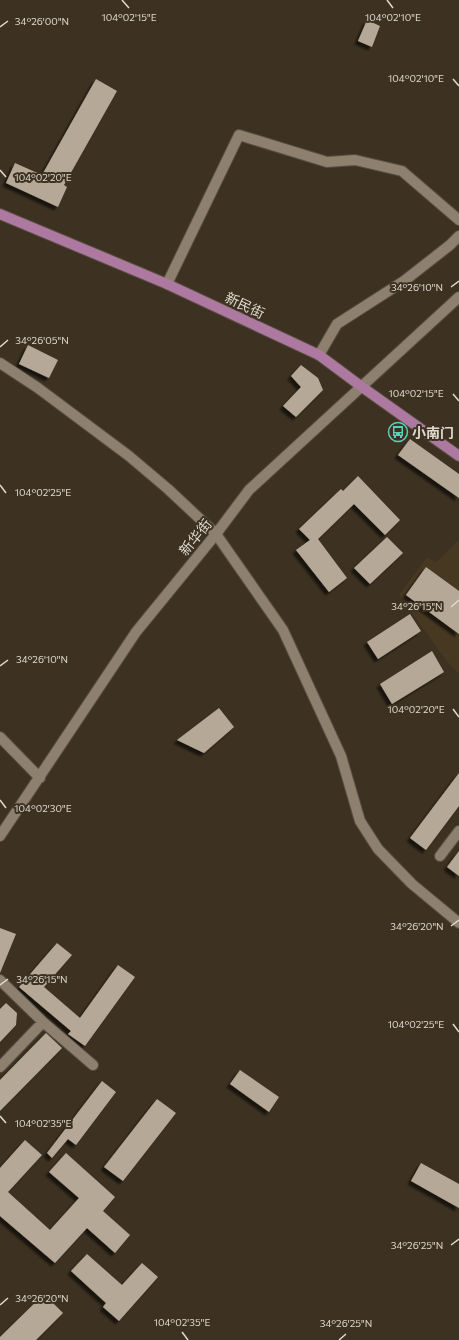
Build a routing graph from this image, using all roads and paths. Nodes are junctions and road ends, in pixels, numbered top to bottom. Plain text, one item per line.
1 (0, 214) edge
2 (459, 220) edge
3 (459, 236) edge
4 (167, 284) junction
5 (459, 297) edge
6 (319, 355) junction
7 (0, 363) edge
8 (362, 387) junction
9 (459, 456) edge
10 (216, 534) junction
11 (0, 737) edge
12 (40, 778) junction
13 (459, 831) edge
14 (0, 836) edge
15 (440, 856) dead end
16 (459, 923) edge
17 (0, 980) edge
18 (44, 1022) junction
19 (93, 1065) dead end
20 (0, 1067) edge

1 - 4 main road, 新民街
2 - 4 street
3 - 6 street
4 - 6 main road, 新民街
5 - 8 street, 新华街
6 - 8 main road, 新民街
7 - 10 street
8 - 9 main road, 新民街
8 - 10 street, 新华街
10 - 12 street, 新华街
10 - 16 street
11 - 12 street
12 - 14 street, 新华街
13 - 15 street
17 - 18 street
18 - 19 street
18 - 20 street

